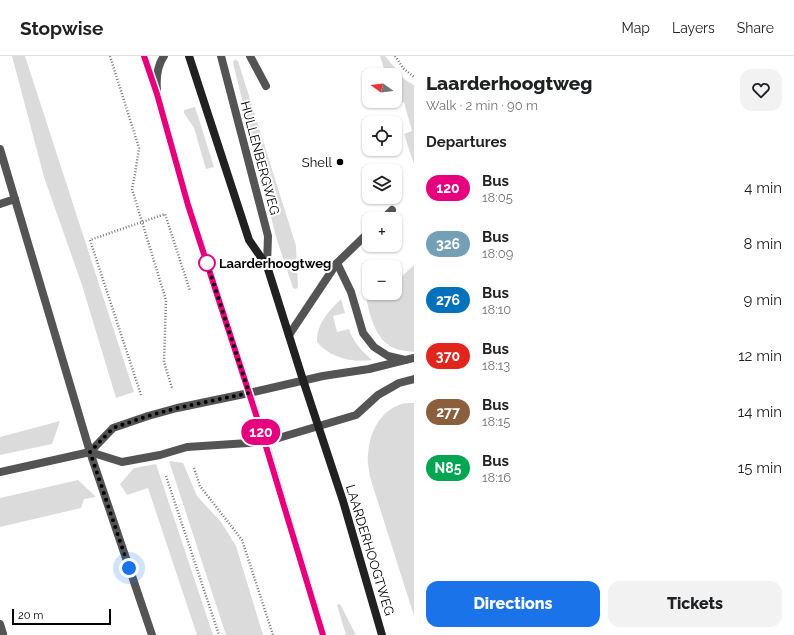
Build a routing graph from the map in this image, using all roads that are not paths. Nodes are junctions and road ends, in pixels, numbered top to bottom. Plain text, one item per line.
1 (144, 56) edge
2 (164, 56) edge
3 (189, 56) edge
4 (221, 56) edge
5 (250, 56) edge
6 (266, 86) dead end
7 (157, 94) junction
8 (0, 149) edge
9 (15, 200) junction
10 (0, 204) edge
11 (362, 239) edge
12 (337, 263) junction
13 (267, 266) junction
14 (289, 336) junction
15 (414, 358) edge
16 (405, 360) junction
17 (414, 379) edge
18 (303, 380) junction
19 (249, 393) junction
20 (318, 426) junction
21 (265, 442) junction
22 (90, 452) junction
23 (0, 472) edge
24 (0, 624) edge
25 (2, 634) dead end
26 (152, 635) edge
27 (323, 635) edge
28 (382, 635) edge

1 - 7 street
2 - 7 street
3 - 13 street, LAARDERHOOGTWEG
4 - 13 street, HULLENBERGWEG
5 - 6 street
7 - 19 street
8 - 9 street
9 - 10 street
9 - 22 street
11 - 12 street
12 - 14 street
12 - 16 street
13 - 14 street, LAARDERHOOGTWEG
14 - 18 street, LAARDERHOOGTWEG
15 - 16 street
16 - 18 street
17 - 20 street
18 - 19 street
18 - 20 street, LAARDERHOOGTWEG
19 - 21 street
19 - 22 street
20 - 21 street
20 - 28 street, LAARDERHOOGTWEG
21 - 22 street
21 - 27 street
22 - 23 street
22 - 26 street
24 - 25 street

